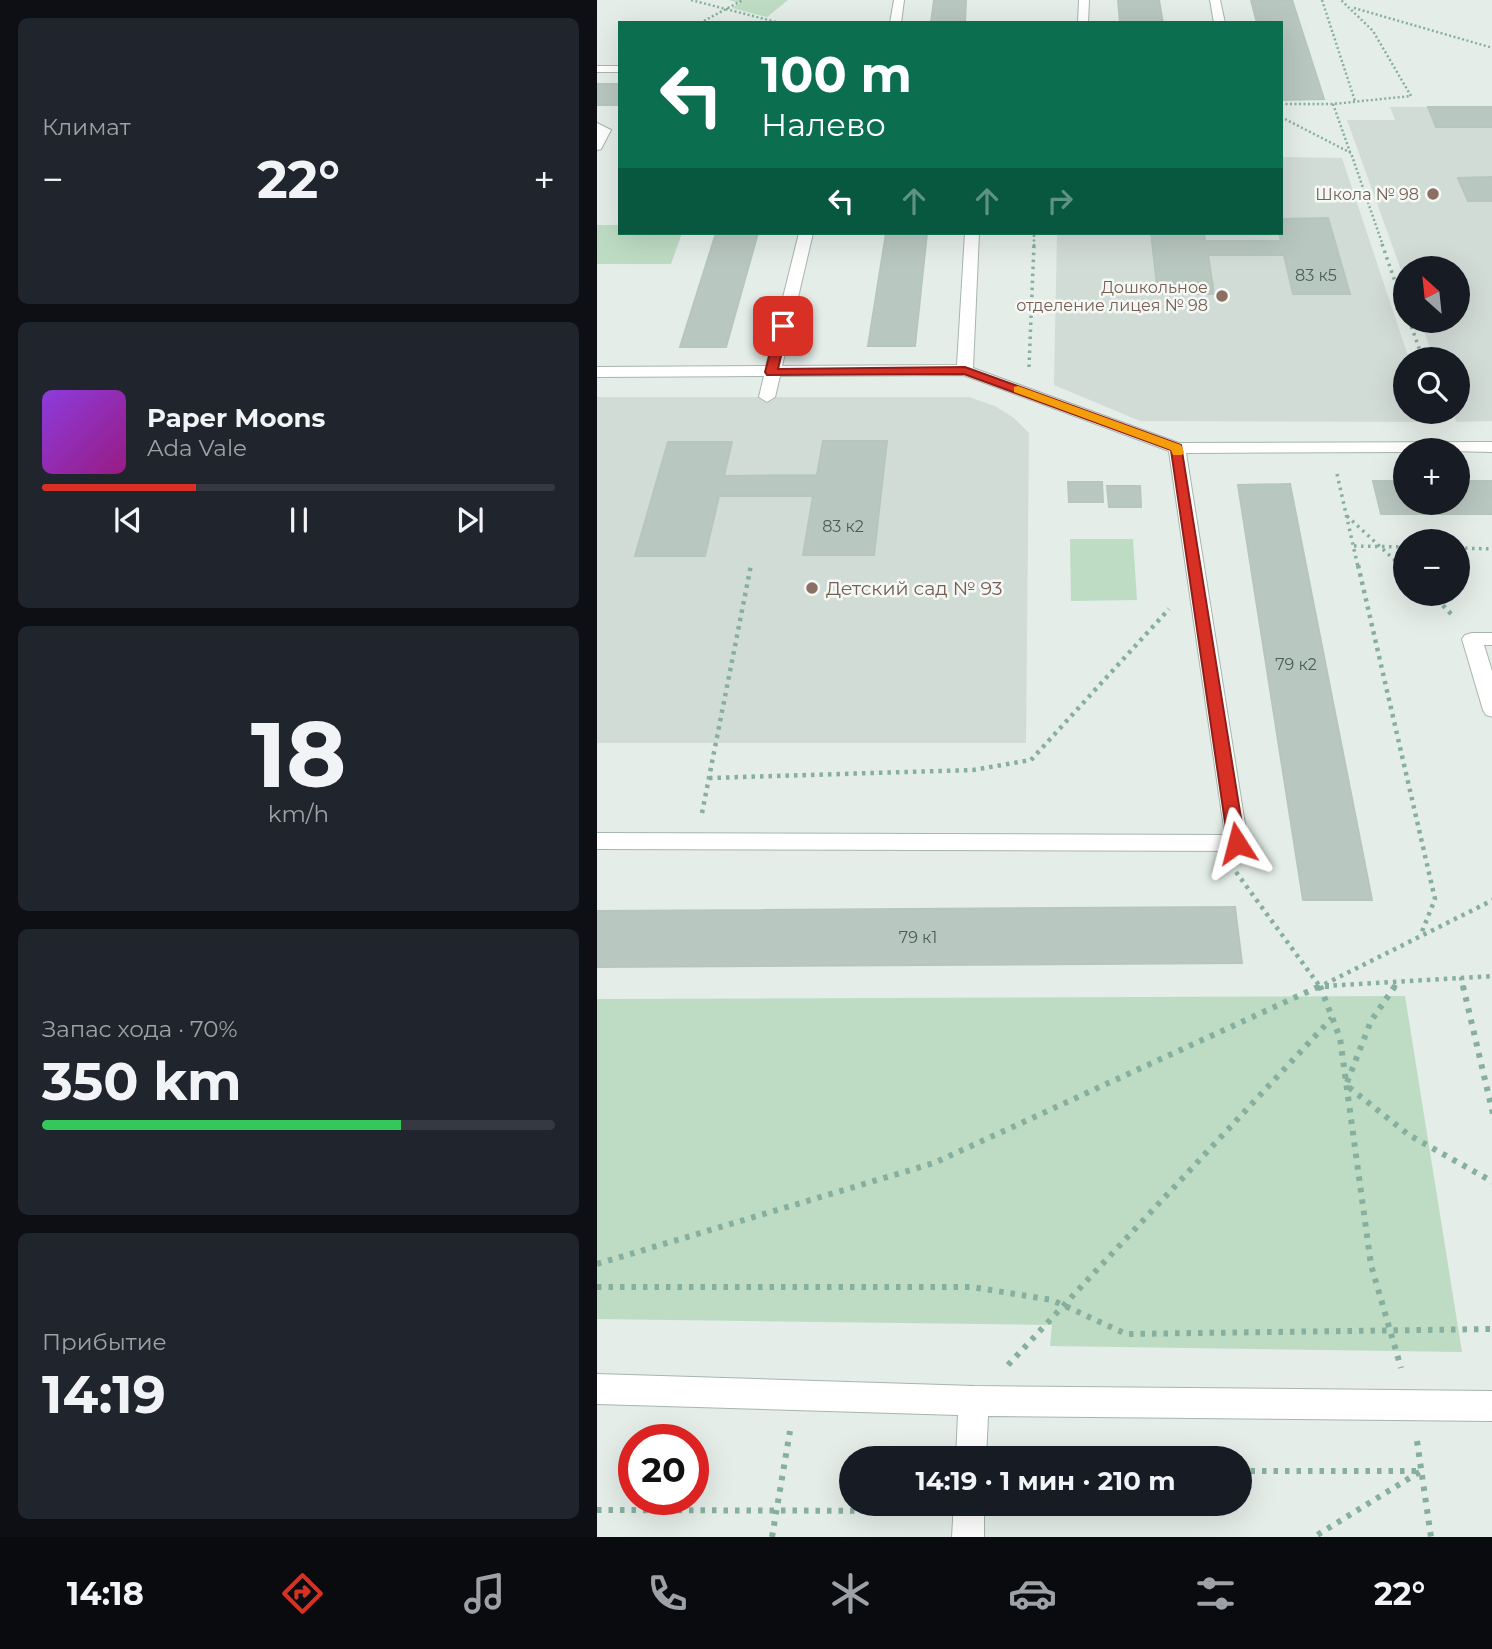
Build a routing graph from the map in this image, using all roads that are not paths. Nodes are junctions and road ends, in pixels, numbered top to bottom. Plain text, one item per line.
1 (899, 0) edge
2 (1083, 0) edge
3 (1215, 0) edge
4 (895, 21) edge
5 (1083, 21) edge
6 (1220, 21) edge
7 (597, 69) edge
8 (618, 69) edge
9 (597, 127) edge
10 (597, 146) edge
11 (805, 235) edge
12 (972, 235) edge
13 (965, 370) junction
14 (597, 372) edge
15 (771, 372) junction
16 (767, 397) dead end
17 (1492, 447) edge
18 (1177, 448) junction
19 (1492, 639) edge
20 (1492, 710) edge
21 (597, 841) edge
22 (597, 1389) edge
23 (974, 1401) junction
24 (1492, 1406) edge
25 (972, 1446) edge

1 - 4 lane
2 - 5 lane
3 - 6 lane
7 - 8 lane
9 - 10 lane
11 - 15 lane
12 - 13 lane
13 - 15 lane
13 - 18 lane
14 - 15 lane
15 - 16 lane
17 - 18 lane
18 - 21 lane
19 - 20 lane
22 - 23 lane
23 - 24 lane
23 - 25 lane

